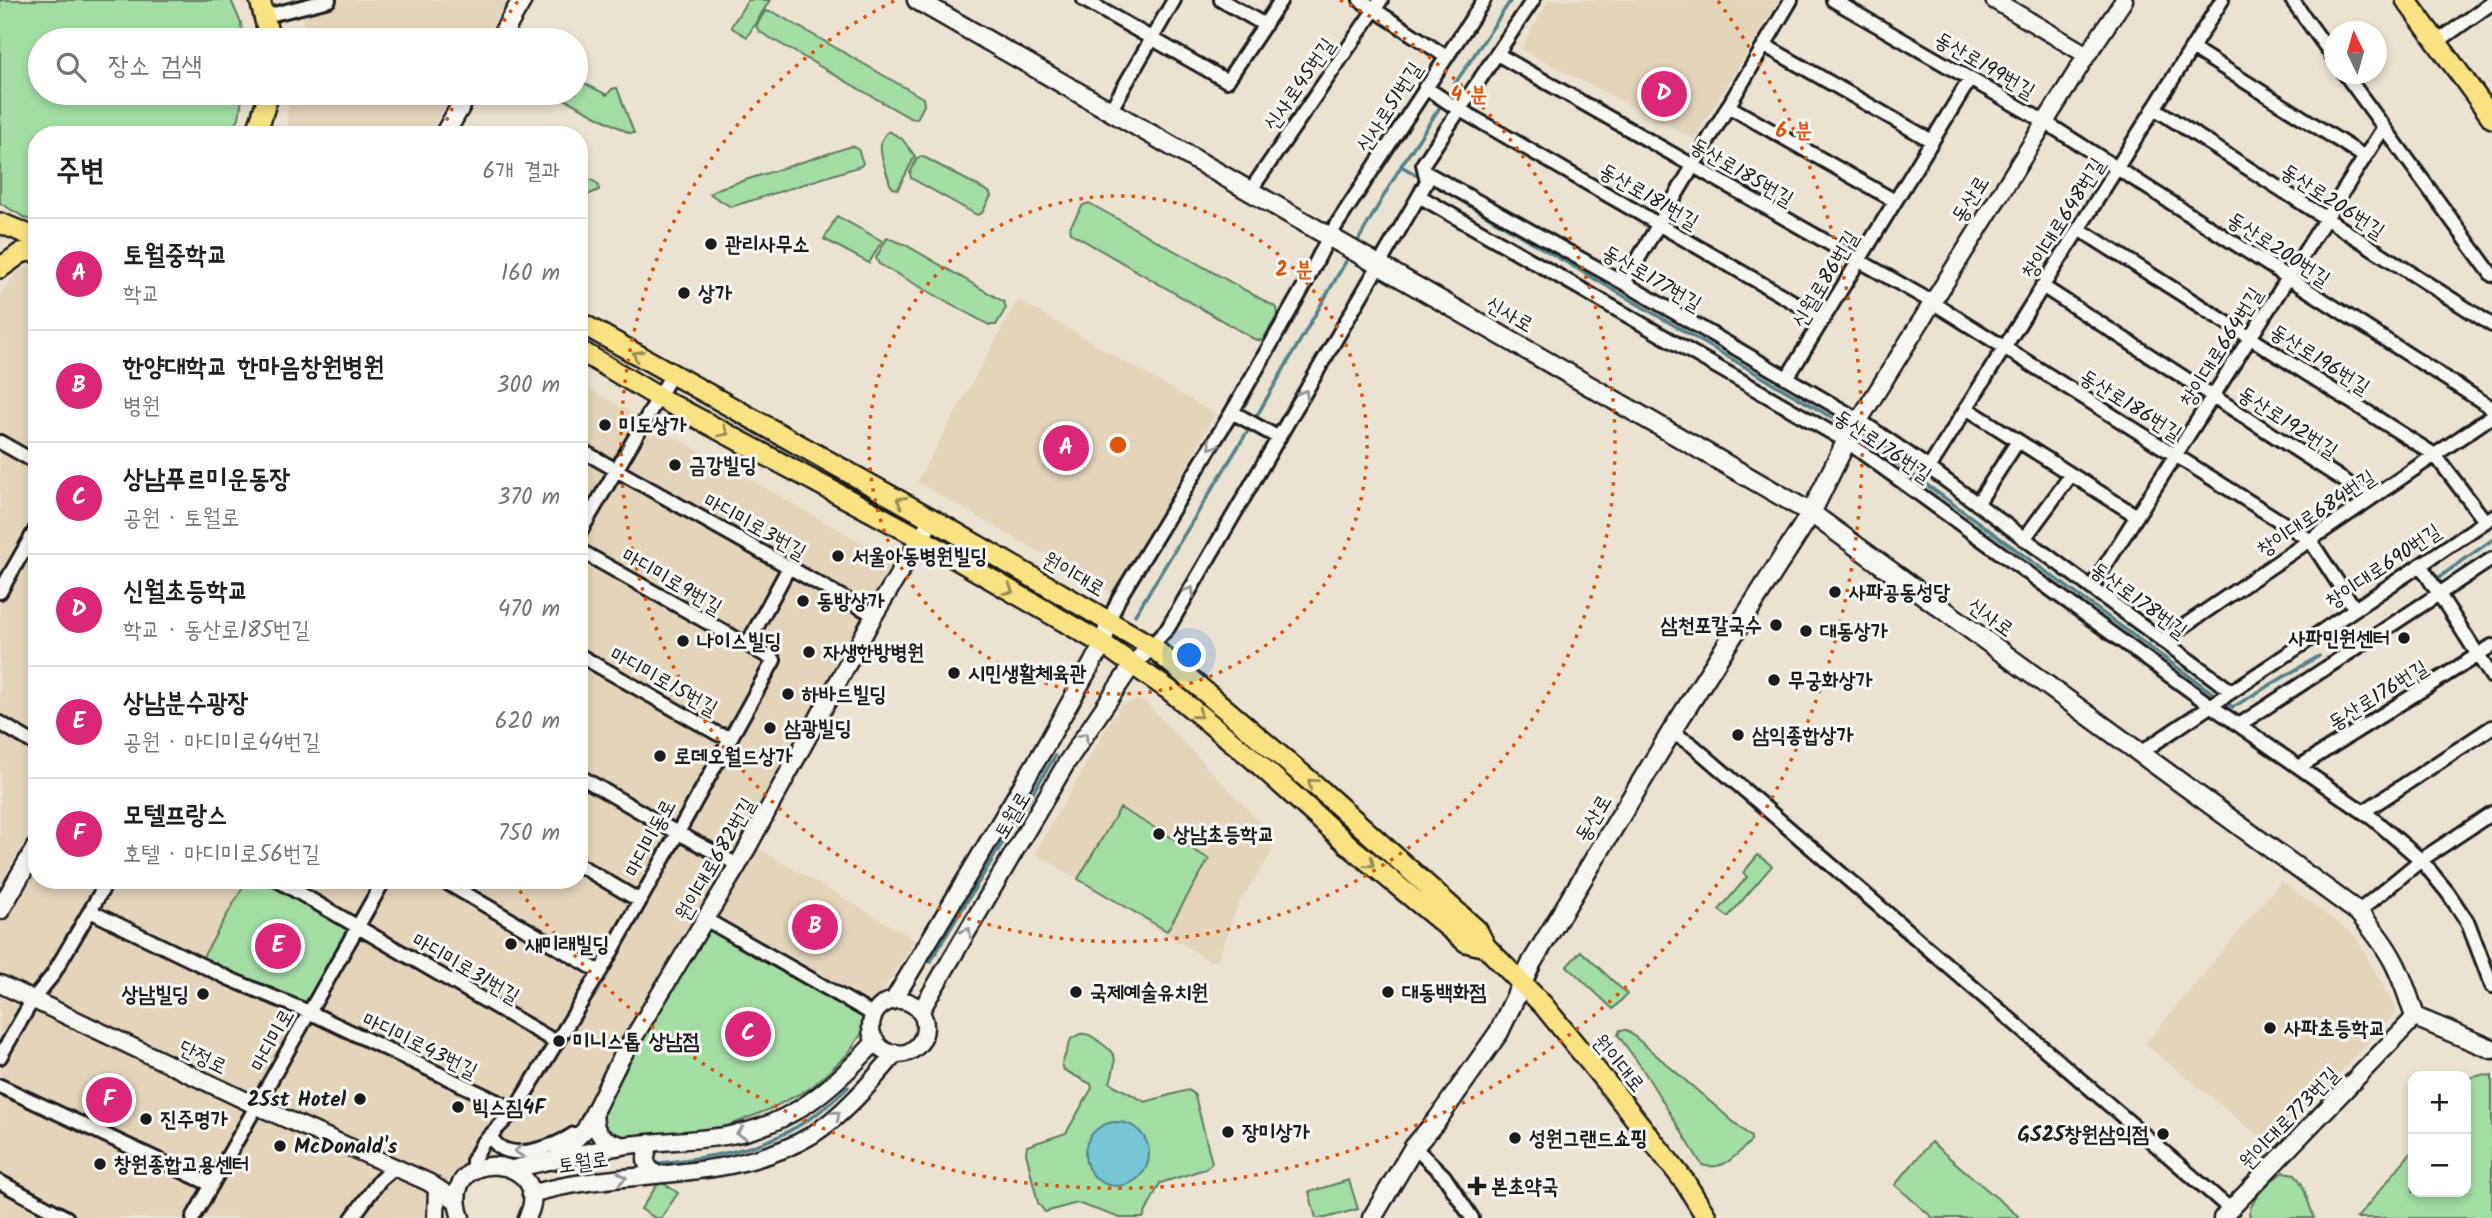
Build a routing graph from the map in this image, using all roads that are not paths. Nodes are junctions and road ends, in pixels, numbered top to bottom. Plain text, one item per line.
1 (329, 0) edge
2 (522, 0) edge
3 (917, 0) edge
4 (1084, 0) edge
5 (1174, 0) edge
6 (1221, 0) edge
7 (1281, 0) edge
8 (1360, 0) edge
9 (1484, 0) edge
10 (1533, 0) edge
11 (1791, 0) edge
12 (1833, 0) edge
13 (1994, 0) edge
14 (2124, 0) edge
15 (2222, 0) edge
16 (2292, 0) edge
17 (2406, 0) edge
18 (2492, 3) edge
19 (1378, 5) edge
20 (2019, 6) edge
21 (263, 8) edge
22 (1265, 24) junction
23 (267, 28) edge
24 (506, 28) edge
25 (1152, 39) junction
26 (2437, 42) junction
27 (2324, 44) edge
28 (1764, 45) junction
29 (2192, 48) junction
30 (1497, 54) junction
31 (2087, 55) junction
32 (1446, 56) junction
33 (1970, 79) junction
34 (2352, 84) edge
35 (1428, 88) junction
36 (266, 105) edge
37 (461, 105) edge
38 (1728, 106) junction
39 (1458, 108) junction
40 (2154, 108) junction
41 (1110, 111) junction
42 (2492, 118) edge
43 (2045, 122) junction
44 (261, 126) edge
45 (449, 126) edge
46 (2384, 127) junction
47 (1931, 141) junction
48 (2365, 157) junction
49 (1693, 166) junction
50 (2117, 168) junction
51 (1423, 185) junction
52 (1250, 191) junction
53 (1895, 201) junction
54 (2326, 219) junction
55 (0, 223) edge
56 (1659, 224) junction
57 (2079, 229) junction
58 (28, 234) edge
59 (1329, 236) junction
60 (1541, 238) junction
61 (28, 251) edge
62 (1529, 257) junction
63 (1859, 261) junction
64 (1373, 262) junction
65 (0, 268) edge
66 (2492, 275) edge
67 (2288, 278) junction
68 (1624, 283) junction
69 (2042, 286) junction
70 (1932, 302) junction
71 (1823, 320) junction
72 (2492, 325) edge
73 (588, 327) edge
74 (1694, 327) junction
75 (2250, 338) junction
76 (1683, 345) junction
77 (2004, 348) junction
78 (588, 355) edge
79 (672, 374) junction
80 (1787, 378) junction
81 (2213, 396) junction
82 (658, 397) junction
83 (1966, 408) junction
84 (2492, 408) edge
85 (1232, 412) junction
86 (2492, 416) edge
87 (1852, 431) junction
88 (1279, 438) junction
89 (2018, 441) junction
90 (0, 442) edge
91 (588, 454) edge
92 (2435, 455) junction
93 (2175, 456) junction
94 (28, 458) edge
95 (1928, 468) junction
96 (616, 469) junction
97 (2071, 475) junction
98 (2371, 498) junction
99 (1977, 504) junction
100 (1811, 513) junction
101 (2137, 516) junction
102 (588, 518) edge
103 (932, 519) junction
104 (2488, 519) edge
105 (920, 538) junction
106 (2310, 540) junction
107 (28, 543) edge
108 (2028, 543) junction
109 (588, 555) edge
110 (2492, 559) edge
111 (2017, 562) junction
112 (2421, 566) junction
113 (789, 567) junction
114 (2091, 588) junction
115 (0, 592) edge
116 (2440, 594) junction
117 (2355, 609) junction
118 (874, 615) junction
119 (1109, 621) junction
120 (2162, 641) junction
121 (1103, 643) junction
122 (747, 645) junction
123 (1151, 646) junction
124 (2492, 646) edge
125 (2478, 655) junction
126 (588, 660) edge
127 (1133, 664) junction
128 (2492, 677) edge
129 (2229, 693) junction
130 (2213, 704) junction
131 (0, 723) edge
132 (2239, 725) junction
133 (2492, 727) edge
134 (1671, 732) junction
135 (731, 737) junction
136 (28, 740) edge
137 (1042, 752) junction
138 (2140, 753) junction
139 (2299, 767) junction
140 (1064, 769) junction
141 (588, 781) edge
142 (2363, 812) junction
143 (2492, 813) edge
144 (677, 832) junction
145 (2421, 860) junction
146 (28, 862) edge
147 (738, 864) junction
148 (588, 870) edge
149 (103, 889) edge
150 (292, 889) edge
151 (379, 889) edge
152 (457, 889) edge
153 (640, 901) junction
154 (0, 910) edge
155 (90, 911) junction
156 (2358, 912) junction
157 (705, 919) junction
158 (357, 928) junction
159 (1486, 947) junction
160 (922, 950) junction
161 (949, 962) junction
162 (600, 972) junction
163 (0, 984) edge
164 (1522, 984) junction
165 (2492, 986) edge
166 (33, 999) junction
167 (893, 1001) junction
168 (309, 1012) junction
169 (920, 1012) junction
170 (874, 1015) junction
171 (2415, 1017) junction
172 (876, 1041) junction
173 (556, 1042) junction
174 (2492, 1049) edge
175 (896, 1053) junction
176 (0, 1057) edge
177 (841, 1079) junction
178 (0, 1086) edge
179 (858, 1096) junction
180 (257, 1106) junction
181 (515, 1110) junction
182 (593, 1115) junction
183 (494, 1137) junction
184 (651, 1143) junction
185 (626, 1146) junction
186 (1415, 1147) junction
187 (553, 1161) junction
188 (495, 1164) junction
189 (394, 1167) junction
190 (513, 1169) junction
191 (657, 1175) junction
192 (468, 1177) junction
193 (0, 1182) edge
194 (571, 1184) junction
195 (212, 1185) junction
196 (432, 1185) junction
197 (531, 1194) junction
198 (455, 1211) edge
199 (2226, 1214) edge
200 (532, 1217) edge
201 (66, 1218) edge
202 (193, 1218) edge
203 (352, 1218) edge
204 (436, 1218) edge
205 (1372, 1218) edge
206 (1472, 1218) edge
207 (1707, 1218) edge

1 - 21 street
2 - 24 main road
3 - 41 main road
4 - 25 street
5 - 25 street
6 - 22 street
7 - 22 street
8 - 19 street
9 - 32 street, 신사로51번길
10 - 30 street
11 - 28 street
12 - 33 street, 동산로199번길
13 - 20 street
14 - 31 street, 동산로
15 - 29 street, 창이대로648번길
16 - 27 street
17 - 26 main road
18 - 26 street
19 - 32 street
19 - 52 street, 신사로45번길
20 - 31 street
21 - 23 main road
22 - 25 street
25 - 41 street
26 - 42 main road
28 - 38 street
28 - 47 street
29 - 40 street, 창이대로648번길
29 - 48 street
30 - 39 street
30 - 49 street, 동산로185번길
31 - 43 street, 동산로
32 - 35 street, 신사로51번길
33 - 43 street, 동산로199번길
33 - 47 street, 신월로86번길
34 - 46 street
35 - 39 street, 동산로181번길
35 - 59 street, 신사로51번길
36 - 44 main road
37 - 45 main road
38 - 49 street
38 - 53 street
39 - 51 street
39 - 56 street, 동산로181번길
40 - 50 street, 창이대로648번길
40 - 54 street, 동산로206번길
41 - 52 main road
43 - 50 street, 동산로200번길
43 - 70 street, 동산로
46 - 48 street, 창이대로664번길
46 - 66 street
47 - 53 street, 신월로86번길
48 - 54 street, 창이대로664번길
49 - 56 street
49 - 63 street, 동산로185번길
50 - 57 street, 창이대로648번길
50 - 67 street, 동산로200번길
51 - 60 street, 동산로177번길
51 - 62 street, 동산로176번길
51 - 64 street
52 - 59 main road
53 - 63 street, 신월로86번길
54 - 67 street, 창이대로664번길
54 - 72 street, 동산로206번길
55 - 58 main road
56 - 68 street
56 - 71 street, 동산로181번길
57 - 69 street, 창이대로648번길
57 - 75 street, 동산로196번길
59 - 64 main road, 신사로
59 - 85 street, 신사로51번길
60 - 62 street
60 - 68 street, 동산로177번길
61 - 65 main road
62 - 76 street, 동산로176번길
63 - 70 street, 동산로185번길
63 - 71 street, 신월로86번길
88 -> 64 street
64 - 100 main road, 신사로
67 - 75 street, 창이대로664번길
67 - 84 street, 동산로200번길
68 - 74 street, 동산로177번길
69 - 77 street, 창이대로648번길
69 - 81 street, 동산로192번길
70 - 77 street, 동산로186번길
70 - 87 street, 동산로
71 - 80 street, 신월로86번길
79 -> 73 main road, 원이대로
74 - 76 street
74 - 80 street, 동산로177번길
75 - 81 street, 창이대로664번길
75 - 92 street, 동산로196번길
76 - 87 street, 동산로176번길
77 - 83 street, 창이대로648번길
77 - 93 street, 동산로186번길
78 - 82 main road, 원이대로
79 - 82 street
103 -> 79 main road, 원이대로
80 - 87 street, 동산로177번길
81 - 93 street, 창이대로664번길
81 - 98 street, 동산로192번길
82 - 96 street
82 -> 105 main road, 원이대로
83 - 89 street
83 - 95 street, 창이대로648번길
85 - 88 street
85 -> 119 street, 신사로51번길
86 - 92 street, 창이대로684번길
87 - 95 street, 동산로178번길
87 - 100 main road, 동산로
87 - 111 street, 동산로176번길
123 -> 88 street
89 - 97 street
89 - 99 street
90 - 94 street
91 - 96 street, 마디미로3번길
92 - 98 street, 창이대로684번길
92 - 104 street
93 - 101 street, 창이대로664번길
93 - 106 street, 동산로186번길
95 - 99 street, 동산로178번길
96 - 102 street
96 - 113 street, 마디미로3번길
97 - 101 street
97 - 108 street
98 - 106 street, 창이대로684번길
99 - 108 street, 동산로178번길
100 - 134 main road, 동산로
100 - 138 main road, 신사로
101 - 114 street, 창이대로664번길
103 - 105 street, 원이대로682번길
103 - 119 main road, 원이대로
104 - 112 street, 창이대로690번길
105 - 118 street, 원이대로682번길
105 -> 121 main road, 원이대로
106 - 117 street
106 - 120 street, 창이대로684번길
107 - 115 street
108 - 111 street
108 - 114 street, 동산로178번길
109 - 122 street, 마디미로9번길
110 - 116 street
111 - 130 street, 동산로176번길
112 - 116 street
112 - 117 street, 창이대로690번길
113 - 118 street, 마디미로3번길
113 - 122 street
114 - 120 street, 동산로178번길
116 - 125 street
116 - 132 street
117 - 129 street, 창이대로690번길
118 - 147 street, 원이대로682번길
119 - 121 street, 토월로
119 - 123 main road, 원이대로
120 - 129 street, 동산로178번길
121 - 127 main road, 원이대로
121 - 137 street, 토월로
122 - 135 street, 마디미동로
123 - 127 street, 토월로
159 -> 123 main road, 원이대로
124 - 125 street, 동산로176번길
125 - 128 street
125 - 139 street, 동산로176번길
126 - 135 street, 마디미로15번길
140 -> 127 street, 토월로
127 -> 159 main road, 원이대로
129 - 130 street, 창이대로690번길
130 - 132 street, 동산로176번길
130 - 138 street
131 - 136 street
132 - 139 street, 동산로176번길
133 - 142 street
134 - 164 main road, 동산로
134 - 199 street
135 - 144 street, 마디미동로
137 - 140 street
137 - 160 street, 토월로
138 - 156 main road, 신사로
139 - 142 street, 동산로176번길
161 -> 140 street, 토월로
141 - 144 street
142 - 145 street, 동산로176번길
143 - 145 street
144 - 147 street
144 - 153 street, 마디미동로
145 - 156 street
145 - 165 street, 동산로176번길
146 - 154 main road
147 - 157 street, 원이대로682번길
148 - 153 street
149 - 155 street
150 - 158 street, 마디미로31번길
151 - 158 street, 마디미로
152 - 162 street
153 - 162 street, 마디미동로
155 - 166 street
155 - 168 street, 마디미로43번길
156 - 171 main road, 신사로
157 - 170 street
157 - 182 street, 원이대로682번길
158 - 168 street, 마디미로
158 - 173 street, 마디미로31번길
159 - 164 main road, 원이대로
160 - 161 street
160 - 167 street, 토월로
161 - 169 street, 토월로
162 - 173 street, 마디미동로
163 - 166 street, 단정로
164 - 186 main road, 동산로
164 - 207 main road, 원이대로
166 - 176 street
166 - 180 street, 단정로
167 - 169 street
167 - 170 street
168 - 180 street, 마디미로
168 - 181 street, 마디미로43번길
169 - 175 street
170 - 172 street
171 - 174 main road
171 - 199 street, 원이대로773번길
172 - 175 street
172 - 177 street, 토월로
173 - 181 street, 마디미동로
175 - 179 street, 토월로
177 - 179 street
177 -> 184 street, 토월로
178 - 195 street
191 -> 179 street, 토월로
180 - 189 street, 단정로
180 - 195 street, 마디미로
181 - 183 street, 마디미동로
182 -> 183 street
182 - 185 street
182 - 187 street, 원이대로682번길
183 - 188 street
183 - 192 street, 마디미동로
184 - 185 street, 토월로
184 - 191 street
185 - 187 street, 토월로
186 - 205 main road, 동산로
186 - 206 street
187 - 190 street, 토월로
188 - 190 street
188 - 192 street, 단정로
189 - 196 street, 단정로
189 - 203 street
190 - 197 street
194 -> 191 street, 토월로
192 - 196 street, 단정로
192 - 198 street
193 - 201 street
194 - 197 street, 토월로
194 - 200 street
195 - 202 street, 마디미로
196 - 198 street, 단정로
196 - 204 street
197 - 200 street

